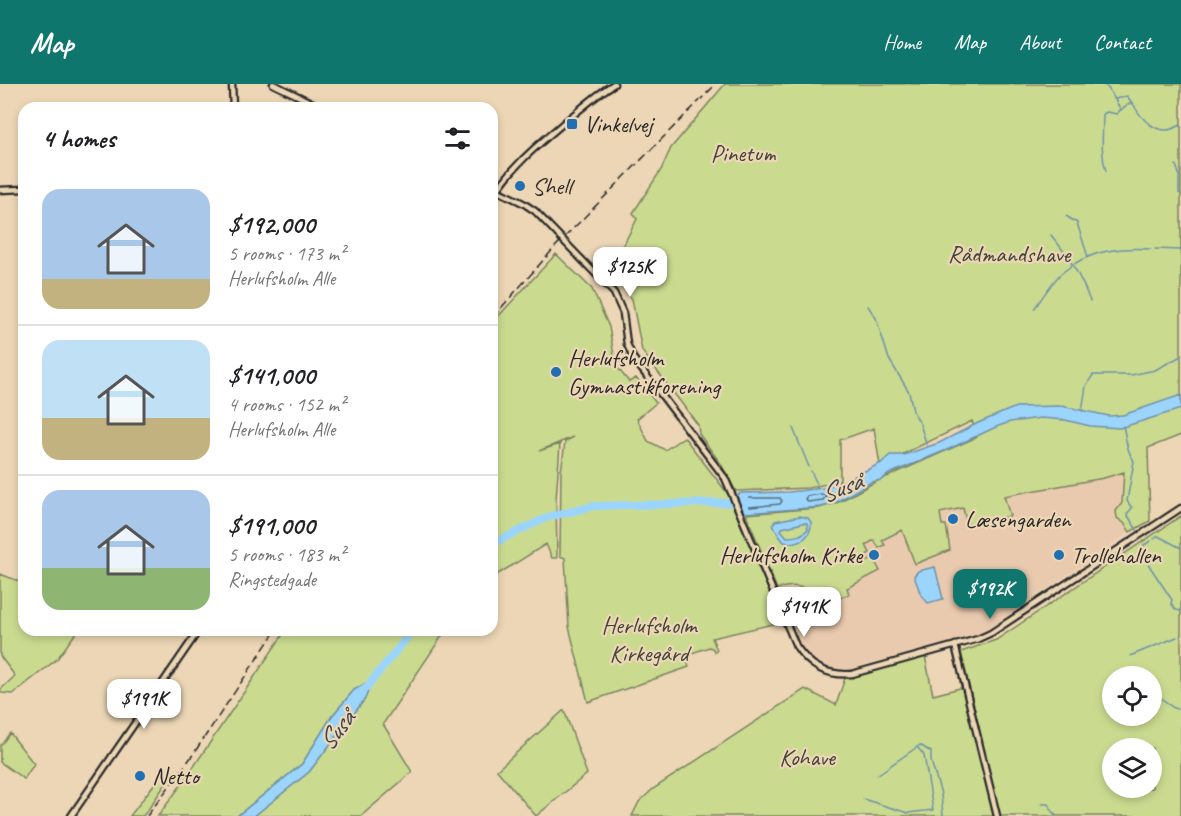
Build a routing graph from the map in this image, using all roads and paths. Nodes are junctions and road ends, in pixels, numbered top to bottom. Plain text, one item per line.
1 (232, 84) edge
2 (273, 84) edge
3 (614, 84) edge
4 (232, 102) edge
5 (310, 102) edge
6 (498, 185) edge
7 (18, 189) edge
8 (0, 190) edge
9 (498, 191) edge
10 (1181, 508) edge
11 (195, 636) edge
12 (955, 645) junction
13 (71, 816) edge
14 (997, 816) edge

1 - 4 street
2 - 5 street
3 - 6 street
7 - 8 street
9 - 12 street
10 - 12 street
11 - 13 street
12 - 14 street

